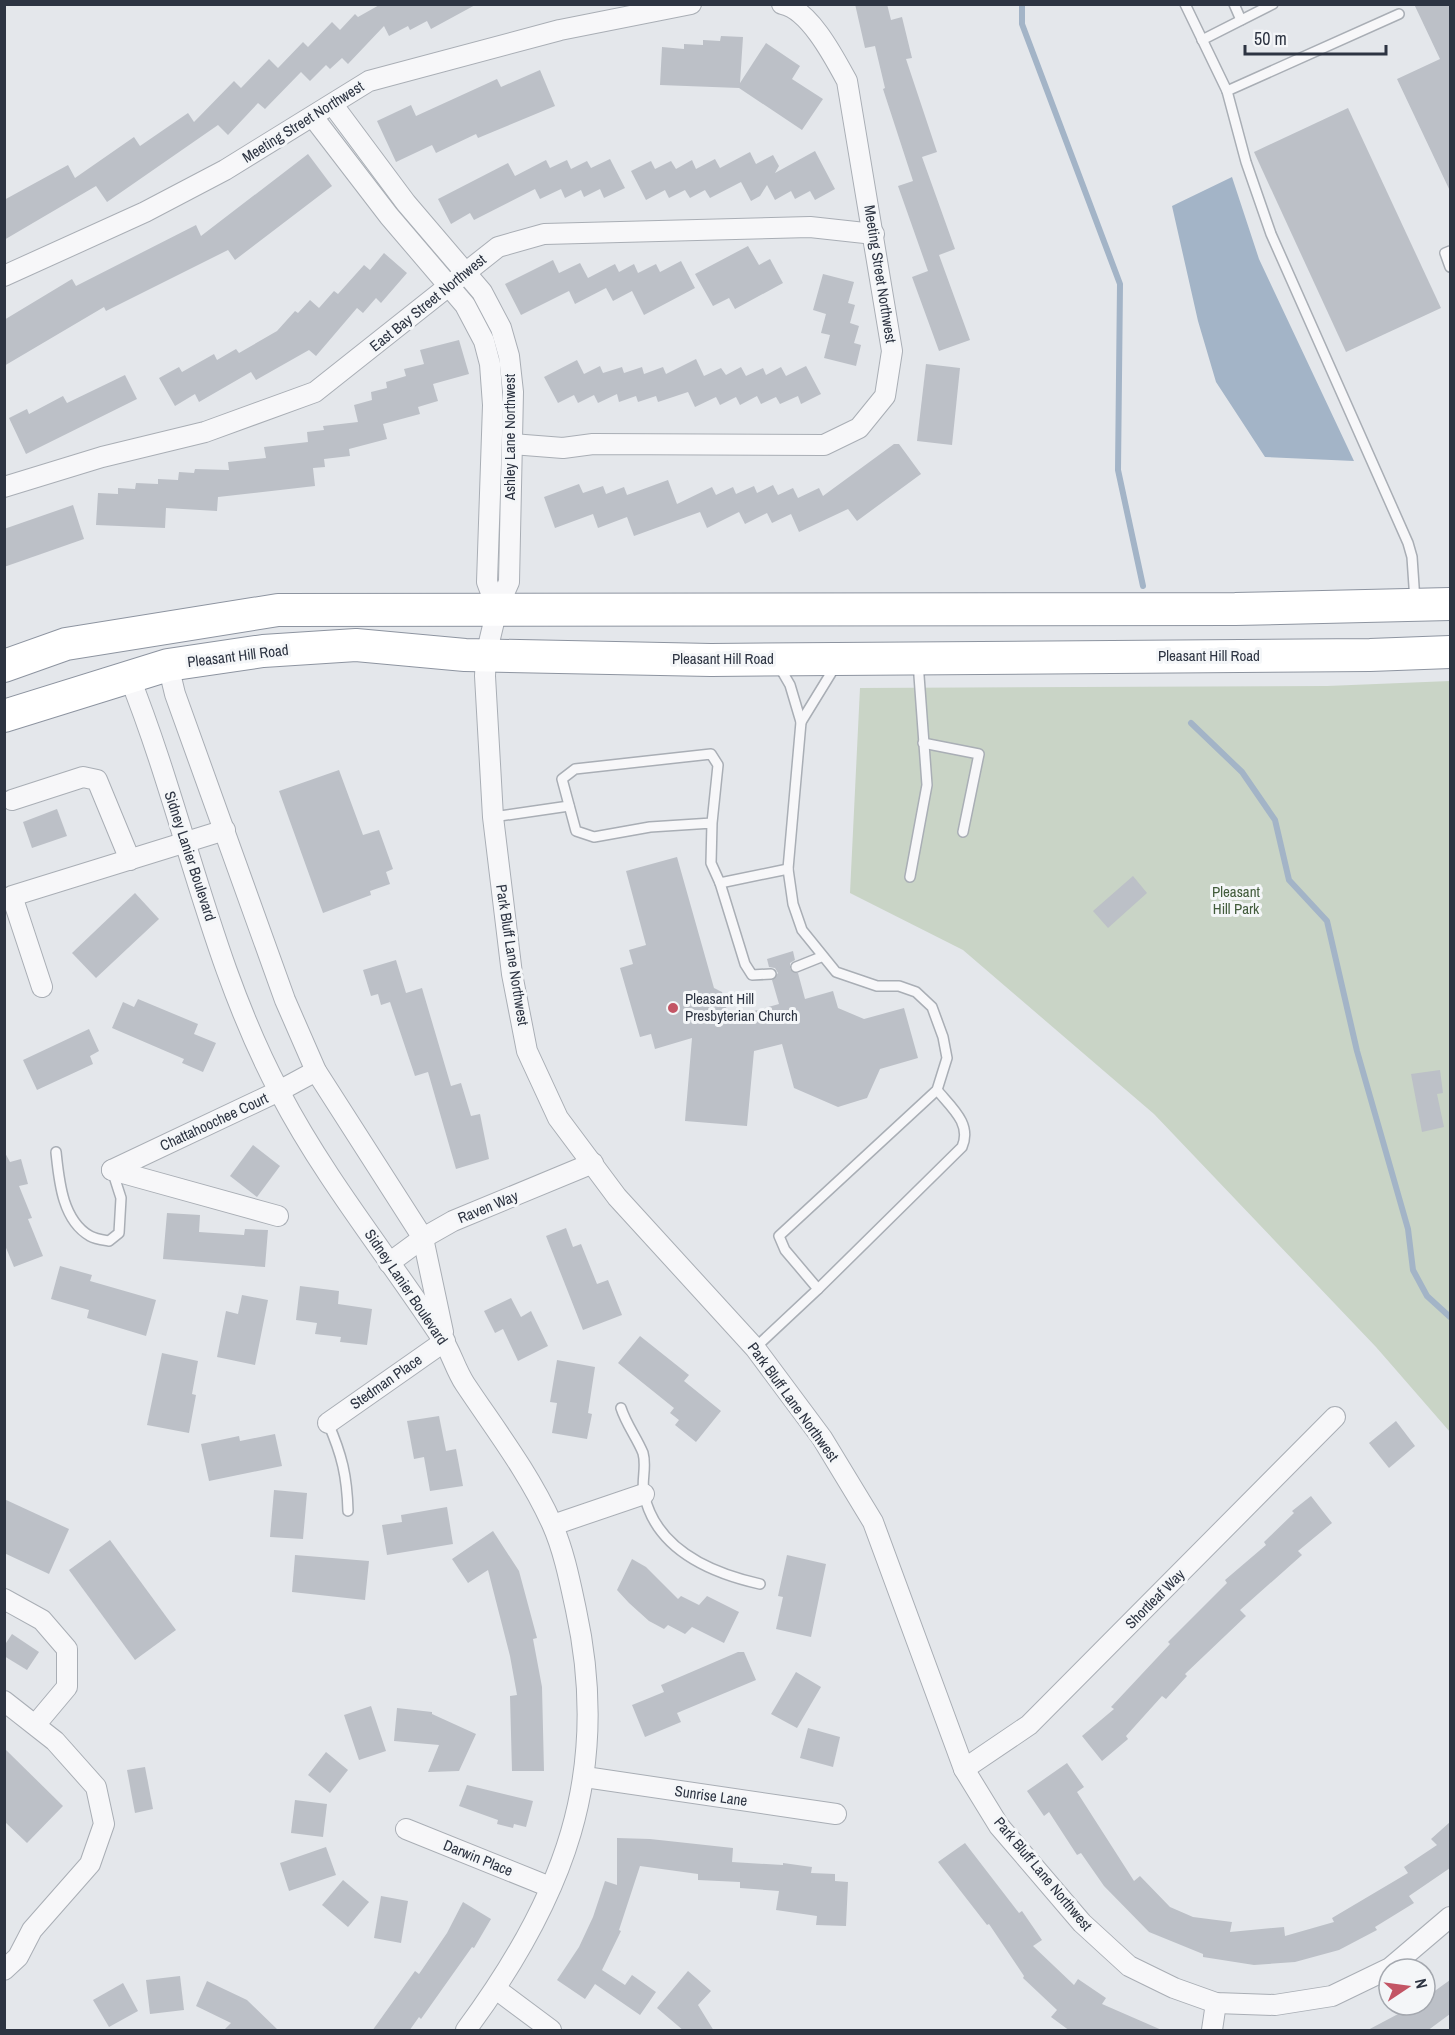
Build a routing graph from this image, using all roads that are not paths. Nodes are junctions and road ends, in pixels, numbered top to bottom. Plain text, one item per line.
1 (691, 4) edge
2 (1185, 4) edge
3 (1234, 4) edge
4 (1273, 4) edge
5 (790, 5) edge
6 (1399, 14) dead end
7 (1241, 20) junction
8 (1202, 39) junction
9 (1227, 91) junction
10 (333, 105) junction
11 (313, 117) junction
12 (874, 234) junction
13 (1450, 250) edge
14 (1450, 267) edge
15 (465, 271) junction
16 (4, 276) edge
17 (448, 285) junction
18 (512, 444) junction
19 (4, 487) edge
20 (1450, 604) edge
21 (1415, 605) junction
22 (497, 609) junction
23 (1450, 652) edge
24 (486, 655) junction
25 (918, 656) junction
26 (842, 657) junction
27 (774, 658) junction
28 (168, 665) junction
29 (4, 666) edge
30 (129, 676) junction
31 (4, 716) edge
32 (801, 722) junction
33 (923, 743) junction
34 (12, 800) dead end
35 (569, 806) junction
36 (493, 817) junction
37 (712, 823) junction
38 (225, 830) junction
39 (963, 832) dead end
40 (186, 842) junction
41 (130, 860) junction
42 (788, 869) junction
43 (910, 877) dead end
44 (720, 883) junction
45 (821, 957) junction
46 (796, 967) dead end
47 (771, 974) dead end
48 (42, 987) dead end
49 (316, 1071) junction
50 (938, 1090) junction
51 (279, 1091) junction
52 (56, 1152) dead end
53 (593, 1163) junction
54 (112, 1170) junction
55 (278, 1216) dead end
56 (423, 1238) junction
57 (389, 1263) junction
58 (818, 1289) junction
59 (445, 1341) junction
60 (755, 1348) junction
61 (621, 1408) dead end
62 (1335, 1417) dead end
63 (328, 1423) joint
64 (644, 1494) junction
65 (348, 1511) dead end
66 (553, 1525) junction
67 (760, 1584) dead end
68 (4, 1599) edge
69 (4, 1701) edge
70 (36, 1724) junction
71 (964, 1768) junction
72 (585, 1777) junction
73 (836, 1814) dead end
74 (406, 1829) dead end
75 (550, 1887) junction
76 (1450, 1917) edge
77 (4, 1970) edge
78 (496, 1989) junction
79 (1216, 2003) junction
80 (466, 2031) edge
81 (551, 2031) edge
82 (1212, 2031) edge

1 - 10 street, Meeting Street Northwest
2 - 8 lane
3 - 7 lane
4 - 7 lane
5 - 12 street, Meeting Street Northwest
6 - 9 lane
7 - 8 lane
8 - 9 lane
9 - 21 lane
10 - 11 street, Meeting Street Northwest
10 - 15 street, Ashley Lane Northwest
11 - 16 street, Meeting Street Northwest
11 - 17 street, Ashley Lane Northwest
12 - 15 street, East Bay Street Northwest
12 - 18 street, Meeting Street Northwest
13 - 14 lane
15 - 17 street, East Bay Street Northwest
15 - 18 street, Ashley Lane Northwest
17 - 19 street, East Bay Street Northwest
17 - 22 street, Ashley Lane Northwest
18 - 22 street, Ashley Lane Northwest
20 - 21 highway
21 - 22 highway
22 - 24 street, Ashley Lane Northwest
22 - 29 highway
23 - 25 highway, Pleasant Hill Road
24 - 27 highway, Pleasant Hill Road
24 - 28 highway, Pleasant Hill Road
24 - 36 street, Park Bluff Lane Northwest
25 - 26 highway, Pleasant Hill Road
25 - 33 lane
26 - 27 highway, Pleasant Hill Road
26 - 32 lane
27 - 32 lane
28 - 30 highway, Pleasant Hill Road
28 - 38 street
30 - 31 highway, Pleasant Hill Road
30 - 40 street, Sidney Lanier Boulevard
32 - 42 lane
33 - 39 lane
33 - 43 lane
34 - 41 street
35 - 36 lane
35 - 37 lane
35 - 37 lane
36 - 53 street, Park Bluff Lane Northwest
37 - 44 lane
38 - 40 street
38 - 49 street
40 - 41 street
40 - 51 street, Sidney Lanier Boulevard
41 - 48 street
42 - 44 lane
42 - 45 lane
44 - 47 lane
45 - 46 lane
45 - 50 lane
49 - 51 street, Chattahoochee Court
49 - 56 street
50 - 58 lane
50 - 58 lane
51 - 54 street, Chattahoochee Court
51 - 57 street, Sidney Lanier Boulevard
52 - 54 lane
53 - 56 street, Raven Way
53 - 60 street, Park Bluff Lane Northwest
54 - 55 street
56 - 57 street, Raven Way
56 - 59 street
57 - 59 street, Sidney Lanier Boulevard
58 - 60 lane
59 - 63 street, Stedman Place
59 - 66 street, Sidney Lanier Boulevard
60 - 71 street, Park Bluff Lane Northwest
61 - 64 lane
62 - 71 street, Shortleaf Way
63 - 65 lane
64 - 66 street
64 - 67 lane
66 - 72 street, Sidney Lanier Boulevard
68 - 70 street
69 - 70 street
70 - 77 street
71 - 79 street, Park Bluff Lane Northwest
72 - 73 street, Sunrise Lane
72 - 75 street, Sidney Lanier Boulevard
74 - 75 street, Darwin Place
75 - 78 street, Sidney Lanier Boulevard
76 - 79 street, Park Bluff Lane Northwest
78 - 80 street, Sidney Lanier Boulevard
78 - 81 street
79 - 82 street

